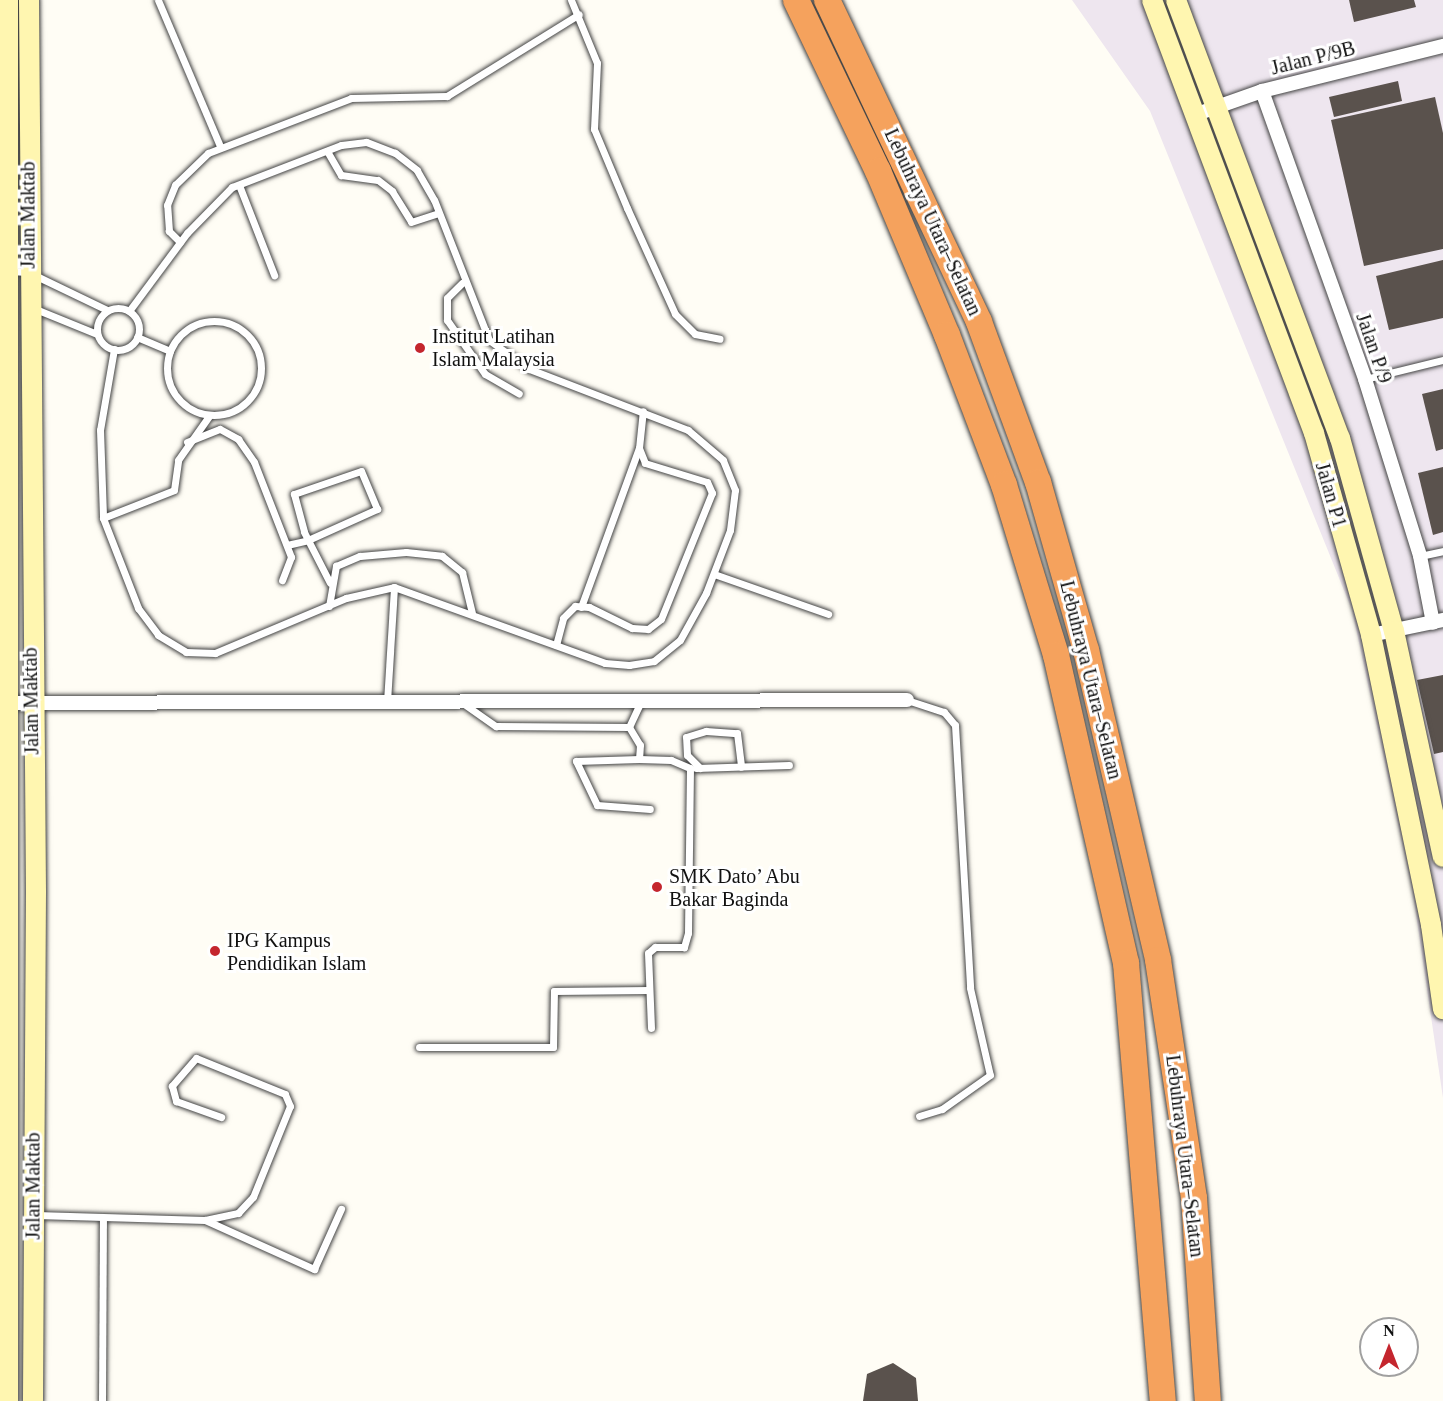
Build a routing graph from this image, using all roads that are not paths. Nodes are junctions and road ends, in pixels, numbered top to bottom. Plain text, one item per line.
1 (8, 0) edge
2 (29, 0) edge
3 (158, 0) edge
4 (571, 0) edge
5 (796, 0) edge
6 (827, 0) edge
7 (1152, 0) edge
8 (1176, 0) edge
9 (579, 14) junction
10 (1443, 46) edge
11 (1262, 91) junction
12 (1214, 107) junction
13 (1194, 115) junction
14 (4, 123) edge
15 (28, 124) junction
16 (220, 146) junction
17 (327, 151) junction
18 (238, 185) junction
19 (439, 213) junction
20 (180, 242) junction
21 (19, 272) junction
22 (274, 275) dead end
23 (462, 283) junction
24 (12, 306) edge
25 (107, 310) junction
26 (129, 311) junction
27 (97, 334) junction
28 (137, 337) junction
29 (720, 339) dead end
30 (114, 349) junction
31 (170, 351) junction
32 (1443, 360) edge
33 (1365, 379) junction
34 (519, 394) dead end
35 (643, 411) junction
36 (209, 416) junction
37 (187, 442) junction
38 (639, 448) junction
39 (103, 518) junction
40 (308, 540) junction
41 (287, 545) junction
42 (1443, 551) edge
43 (1420, 556) junction
44 (714, 574) junction
45 (282, 579) dead end
46 (330, 583) junction
47 (394, 587) junction
48 (329, 606) junction
49 (582, 606) junction
50 (472, 613) junction
51 (828, 614) dead end
52 (1438, 621) edge
53 (1394, 631) junction
54 (1371, 635) junction
55 (556, 645) junction
56 (4, 676) edge
57 (907, 700) joint
58 (459, 701) junction
59 (641, 701) junction
60 (387, 702) junction
61 (8, 703) junction
62 (31, 703) junction
63 (629, 727) junction
64 (639, 759) junction
65 (789, 765) dead end
66 (741, 767) junction
67 (690, 768) junction
68 (700, 768) junction
69 (650, 809) dead end
70 (1443, 857) edge
71 (649, 990) junction
72 (1443, 1010) edge
73 (651, 1028) dead end
74 (419, 1047) dead end
75 (919, 1116) dead end
76 (221, 1117) dead end
77 (341, 1209) dead end
78 (33, 1215) junction
79 (103, 1220) junction
80 (205, 1220) junction
81 (5, 1225) edge
82 (8, 1401) edge
83 (33, 1401) edge
84 (102, 1401) edge
85 (1163, 1401) edge
86 (1208, 1401) edge

1 - 14 street, Jalan Maktab
2 - 15 street, Jalan Maktab
3 - 16 lane
4 - 9 lane
5 - 85 highway, Lebuhraya Utara–Selatan
6 - 86 highway, Lebuhraya Utara–Selatan
7 - 13 street, Jalan P1
8 - 12 street, Jalan P1
9 - 16 lane
9 - 29 lane
10 - 11 street, Jalan P/9B
11 - 12 street, Jalan P/9B
11 - 33 street, Jalan P/9
12 - 13 street, Jalan P/9B
12 - 53 street, Jalan P1
13 - 54 street, Jalan P1
14 - 15 lane
14 - 21 street, Jalan Maktab
15 - 21 street, Jalan Maktab
16 - 20 lane
17 - 18 lane
17 - 19 lane
17 - 19 lane
18 - 20 lane
18 - 22 lane
19 - 23 lane
20 - 26 lane
21 - 24 street, Jalan Maktab
21 - 25 lane
23 - 34 lane
23 - 35 lane
24 - 27 lane
24 - 56 street, Jalan Maktab
24 - 62 street, Jalan Maktab
25 - 26 lane
25 - 27 lane
26 - 28 lane
27 - 30 lane
28 - 30 lane
28 - 31 lane
30 - 39 lane
31 - 36 lane
31 - 36 lane
32 - 33 lane
33 - 43 street, Jalan P/9
35 - 38 lane
35 - 44 lane
36 - 37 lane
37 - 39 lane
37 - 41 lane
38 - 49 lane
38 - 49 lane
39 - 48 lane
40 - 40 lane
40 - 41 lane
40 - 46 lane
41 - 45 lane
42 - 43 lane
43 - 52 street, Jalan P/9
44 - 51 lane
44 - 55 lane
46 - 48 lane
46 - 50 lane
47 - 48 lane
47 - 50 lane
47 - 60 lane
49 - 55 lane
50 - 55 lane
52 - 53 street
53 - 54 street
53 - 70 street, Jalan P1
54 - 72 street, Jalan P1
56 - 61 street, Jalan Maktab
57 - 59 street
57 - 75 lane
58 - 59 street
58 - 60 street
58 - 63 lane
59 - 63 lane
60 - 62 street
61 - 62 street
61 - 81 street, Jalan Maktab
62 - 78 street, Jalan Maktab
63 - 64 lane
64 - 67 lane
64 - 69 lane
65 - 66 lane
66 - 68 lane
66 - 68 lane
67 - 68 lane
67 - 71 lane
71 - 73 lane
71 - 74 lane
76 - 80 lane
77 - 80 lane
78 - 79 lane
78 - 81 street
78 - 83 street, Jalan Maktab
79 - 80 lane
79 - 84 lane
81 - 82 street, Jalan Maktab

